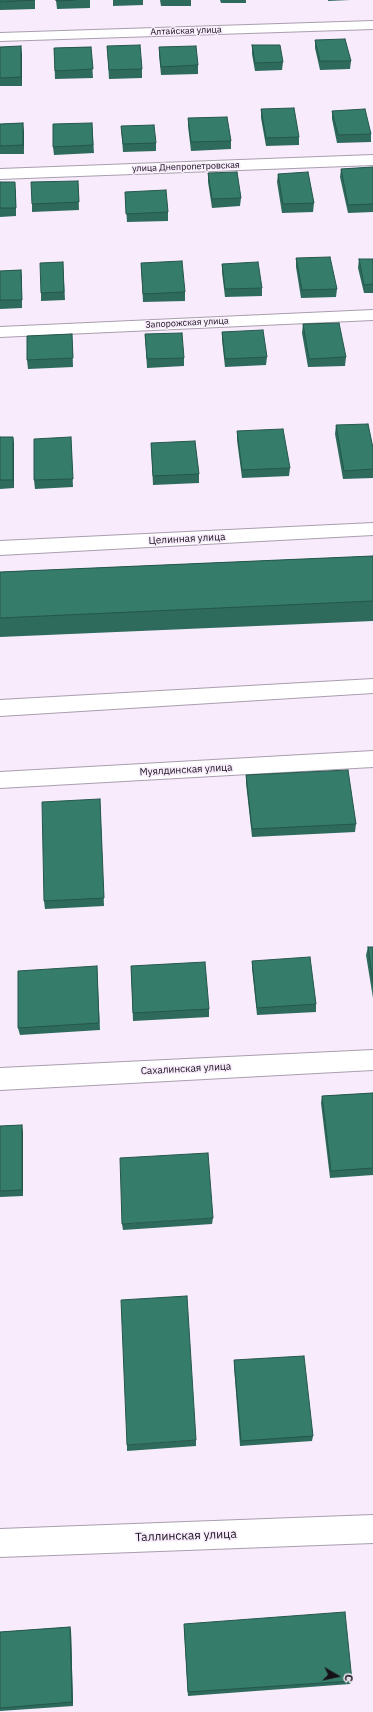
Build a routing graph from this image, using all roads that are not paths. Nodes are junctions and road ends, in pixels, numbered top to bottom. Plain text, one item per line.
1 (373, 25) edge
2 (0, 37) edge
3 (373, 160) edge
4 (0, 174) edge
5 (373, 315) edge
6 (0, 332) edge
7 (373, 529) edge
8 (0, 548) edge
9 (373, 686) edge
10 (0, 708) edge
11 (373, 759) edge
12 (0, 780) edge
13 (373, 1060) edge
14 (0, 1078) edge
15 (373, 1529) edge
16 (0, 1543) edge

1 - 2 street, Алтайская улица
3 - 4 street, улица Днепропетровская
5 - 6 street, Запорожская улица
7 - 8 street, Целинная улица
9 - 10 street
11 - 12 street, Муялдинская улица
13 - 14 street, Сахалинская улица
15 - 16 street, Таллинская улица

